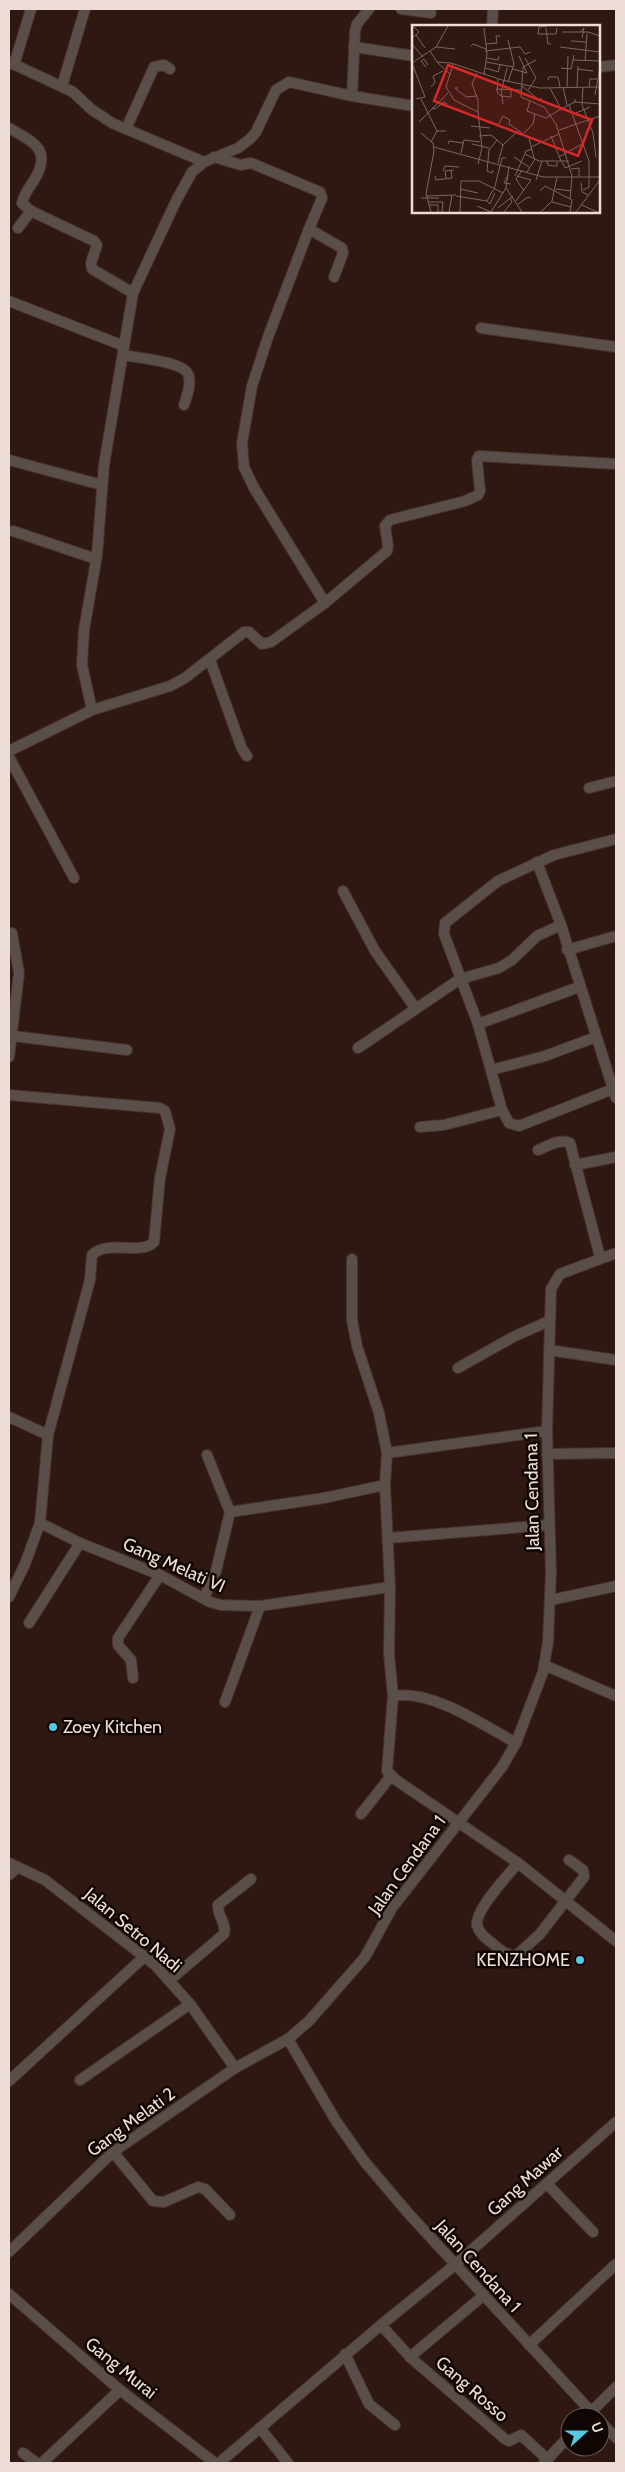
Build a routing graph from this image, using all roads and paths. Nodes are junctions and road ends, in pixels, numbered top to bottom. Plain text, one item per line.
1 (31, 9) edge
2 (86, 9) edge
3 (369, 9) edge
4 (401, 9) edge
5 (492, 9) edge
6 (431, 13) dead end
7 (492, 25) edge
8 (354, 47) junction
9 (412, 56) edge
10 (12, 64) edge
11 (616, 65) edge
12 (600, 67) edge
13 (170, 69) dead end
14 (62, 86) junction
15 (352, 96) junction
16 (412, 106) edge
17 (9, 128) edge
18 (126, 129) junction
19 (209, 160) junction
20 (31, 211) junction
21 (18, 228) dead end
22 (309, 229) junction
23 (334, 277) dead end
24 (133, 293) junction
25 (9, 301) edge
26 (481, 328) dead end
27 (616, 347) edge
28 (124, 351) junction
29 (184, 405) dead end
30 (9, 460) edge
31 (616, 464) edge
32 (102, 485) junction
33 (13, 531) dead end
34 (96, 559) junction
35 (325, 603) junction
36 (210, 660) junction
37 (92, 710) junction
38 (9, 751) edge
39 (247, 756) dead end
40 (9, 757) edge
41 (616, 781) edge
42 (590, 788) dead end
43 (616, 839) edge
44 (537, 862) junction
45 (74, 878) dead end
46 (343, 891) dead end
47 (561, 925) junction
48 (12, 933) dead end
49 (616, 936) edge
50 (567, 950) junction
51 (460, 979) junction
52 (580, 987) junction
53 (13, 997) edge
54 (416, 1009) junction
55 (478, 1024) junction
56 (13, 1036) junction
57 (596, 1037) junction
58 (358, 1048) dead end
59 (127, 1050) dead end
60 (9, 1057) edge
61 (491, 1070) junction
62 (614, 1094) edge
63 (9, 1095) edge
64 (502, 1110) junction
65 (420, 1127) dead end
66 (538, 1150) dead end
67 (616, 1157) edge
68 (575, 1165) junction
69 (616, 1253) edge
70 (600, 1257) junction
71 (352, 1259) dead end
72 (549, 1321) junction
73 (549, 1350) junction
74 (616, 1360) edge
75 (458, 1368) dead end
76 (9, 1417) edge
77 (547, 1431) junction
78 (48, 1435) junction
79 (386, 1453) junction
80 (616, 1453) edge
81 (548, 1454) junction
82 (207, 1455) dead end
83 (385, 1485) junction
84 (230, 1512) junction
85 (40, 1522) junction
86 (549, 1525) junction
87 (388, 1538) junction
88 (80, 1542) junction
89 (160, 1575) junction
90 (616, 1586) edge
91 (390, 1587) junction
92 (9, 1597) edge
93 (204, 1598) junction
94 (551, 1600) junction
95 (260, 1606) junction
96 (29, 1623) dead end
97 (544, 1665) junction
98 (133, 1678) dead end
99 (393, 1696) junction
100 (616, 1696) edge
101 (226, 1702) dead end
102 (516, 1743) junction
103 (391, 1776) junction
104 (361, 1814) dead end
105 (458, 1823) junction
106 (568, 1860) dead end
107 (518, 1863) junction
108 (13, 1865) edge
109 (9, 1875) edge
110 (251, 1879) dead end
111 (565, 1903) junction
112 (616, 1941) edge
113 (145, 1956) junction
114 (170, 1980) junction
115 (190, 2004) junction
116 (288, 2040) junction
117 (235, 2068) junction
118 (80, 2080) dead end
119 (9, 2081) edge
120 (616, 2122) edge
121 (113, 2152) junction
122 (548, 2185) junction
123 (230, 2214) dead end
124 (593, 2232) dead end
125 (9, 2252) edge
126 (456, 2264) junction
127 (616, 2264) edge
128 (9, 2294) edge
129 (484, 2295) junction
130 (381, 2325) junction
131 (529, 2345) junction
132 (345, 2354) junction
133 (410, 2357) junction
134 (616, 2387) edge
135 (120, 2390) junction
136 (584, 2407) edge
137 (598, 2407) edge
138 (395, 2425) dead end
139 (260, 2428) junction
140 (560, 2446) edge
141 (23, 2453) dead end
142 (546, 2462) edge
143 (38, 2463) edge
144 (42, 2463) edge
145 (215, 2463) edge
146 (219, 2463) edge
147 (288, 2463) edge

1 - 10 street
2 - 14 street
3 - 8 street
4 - 6 street
5 - 7 street
8 - 9 street
8 - 15 street
10 - 14 street
11 - 12 street
13 - 18 street
14 - 18 street
15 - 16 street
15 - 19 street
17 - 20 street
18 - 19 street
19 - 22 street
19 - 24 street
20 - 21 street
20 - 24 street
22 - 23 street
22 - 35 street
24 - 28 street
25 - 28 street
26 - 27 street
28 - 29 street
28 - 32 street
30 - 32 street
31 - 35 street
32 - 34 street
33 - 34 street
34 - 37 street
35 - 36 street
36 - 37 street
36 - 39 street
37 - 38 street
40 - 45 street
41 - 42 street
43 - 44 street
44 - 47 street
44 - 51 street
46 - 54 street
47 - 50 street
47 - 51 street
48 - 53 street
49 - 50 street
50 - 52 street
51 - 54 street
51 - 55 street
52 - 55 street
52 - 57 street
53 - 56 street
54 - 58 street
55 - 61 street
56 - 59 street
56 - 60 street
57 - 61 street
57 - 62 street
61 - 64 street
62 - 64 street
63 - 78 street
64 - 65 street
66 - 68 street
67 - 68 street
68 - 70 street
69 - 70 street, Jalan Cendana 1
70 - 72 street, Jalan Cendana 1
71 - 79 street
72 - 73 street, Jalan Cendana 1
72 - 75 street
73 - 74 street
73 - 77 street, Jalan Cendana 1
76 - 78 street
77 - 79 street
77 - 81 street, Jalan Cendana 1
78 - 85 street
79 - 83 street
80 - 81 street
81 - 86 street, Jalan Cendana 1
82 - 84 street
83 - 84 street
83 - 87 street
84 - 93 street
85 - 88 street, Gang Melati VI
85 - 92 street
86 - 87 street
86 - 94 street, Jalan Cendana 1
87 - 91 street
88 - 89 street, Gang Melati VI
88 - 96 street
89 - 93 street, Gang Melati VI
89 - 98 street
90 - 94 street
91 - 95 street, Gang Melati VI
91 - 99 street
93 - 95 street, Gang Melati VI
94 - 97 street, Jalan Cendana 1
95 - 101 street
97 - 100 street
97 - 102 street, Jalan Cendana 1
99 - 102 street
99 - 103 street
102 - 105 street, Jalan Cendana 1
103 - 104 street
103 - 105 street
105 - 107 street
105 - 116 street, Jalan Cendana 1
106 - 111 street
107 - 111 street
107 - 111 street
108 - 109 street
108 - 113 street, Jalan Setro Nadi
110 - 114 street
111 - 112 street
113 - 114 street, Jalan Setro Nadi
113 - 119 street
114 - 115 street, Jalan Setro Nadi
115 - 117 street, Jalan Setro Nadi
115 - 118 street
116 - 117 street, Gang Melati 2
116 - 126 street, Jalan Cendana 1
117 - 121 street, Gang Melati 2
120 - 122 street, Gang Mawar
121 - 123 street
121 - 125 street, Gang Melati 2
122 - 124 street
122 - 126 street, Gang Mawar
126 - 129 street, Jalan Cendana 1
126 - 130 street, Gang Mawar
127 - 131 street
128 - 135 street, Gang Murai
129 - 131 street, Jalan Cendana 1
129 - 133 street
130 - 132 street, Gang Mawar
130 - 133 street, Gang Rosso
131 - 136 street, Jalan Cendana 1
132 - 138 street
132 - 139 street, Gang Mawar
133 - 142 street, Gang Rosso
134 - 137 street
135 - 144 street
135 - 145 street, Gang Murai
139 - 146 street, Gang Mawar
139 - 147 street
140 - 142 street
141 - 143 street

